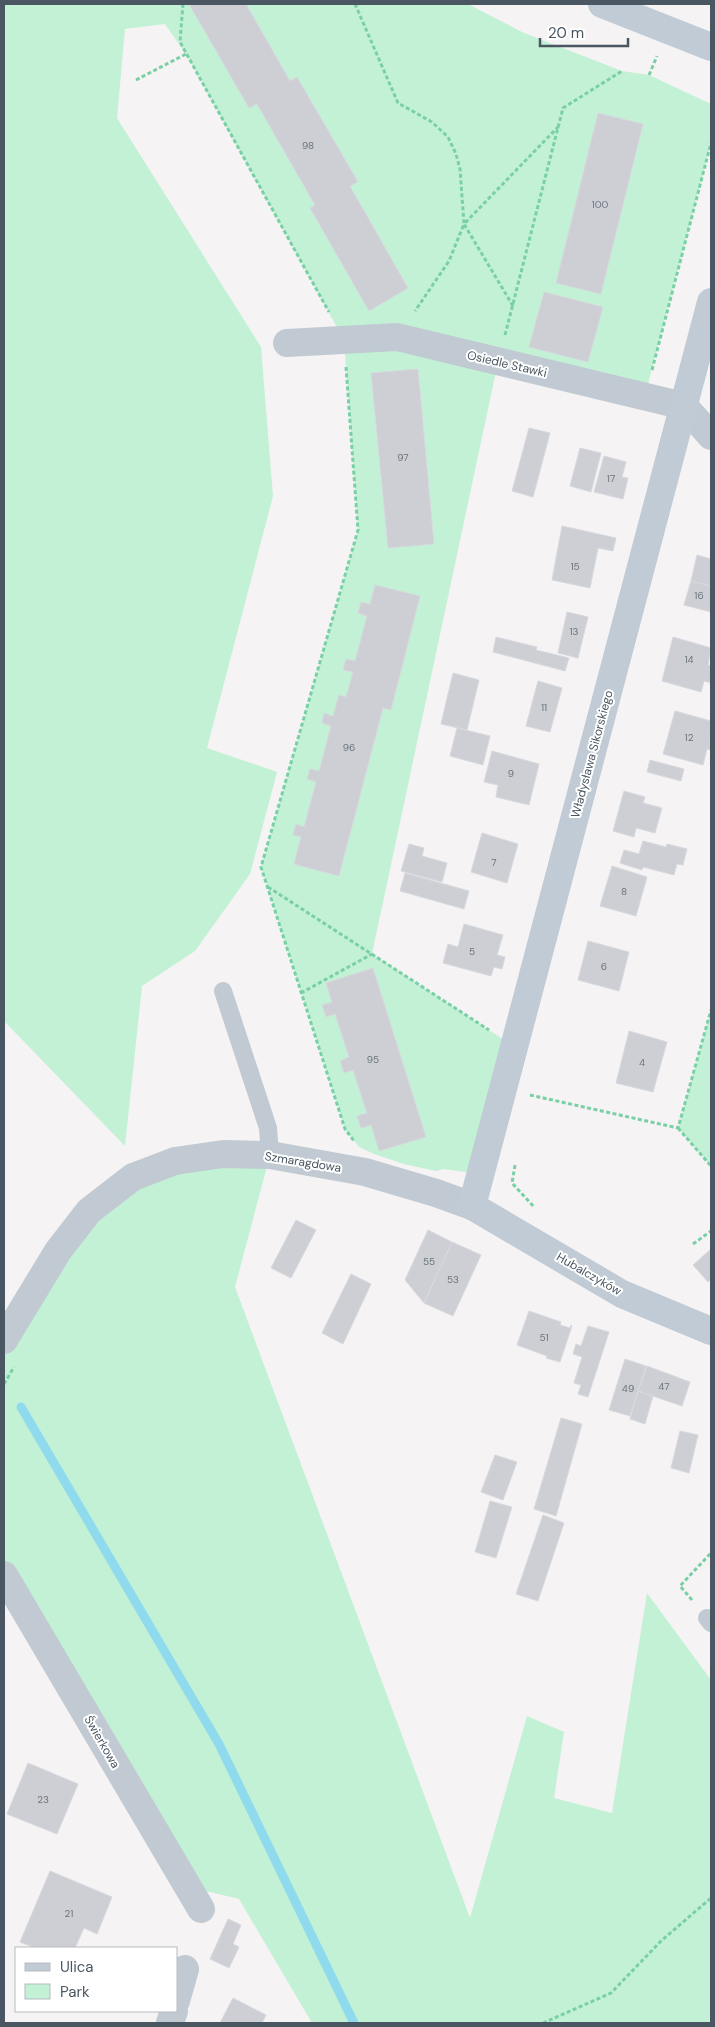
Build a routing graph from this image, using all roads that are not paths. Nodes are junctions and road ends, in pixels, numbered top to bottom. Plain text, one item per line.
1 (602, 4) edge
2 (711, 47) edge
3 (711, 302) edge
4 (287, 343) dead end
5 (684, 406) junction
6 (711, 436) edge
7 (223, 991) dead end
8 (270, 1155) junction
9 (472, 1206) junction
10 (711, 1331) edge
11 (6, 1337) edge
12 (4, 1575) edge
13 (201, 1909) dead end
14 (185, 1969) dead end
15 (178, 1994) edge

1 - 2 street
3 - 5 street, Władysława Sikorskiego
4 - 5 street, Osiedle Stawki
5 - 6 street
5 - 9 street, Władysława Sikorskiego
7 - 8 lane
8 - 9 street, Szmaragdowa
8 - 11 street, Szmaragdowa
9 - 10 street, Hubalczyków
12 - 13 street, Świerkowa
14 - 15 street

